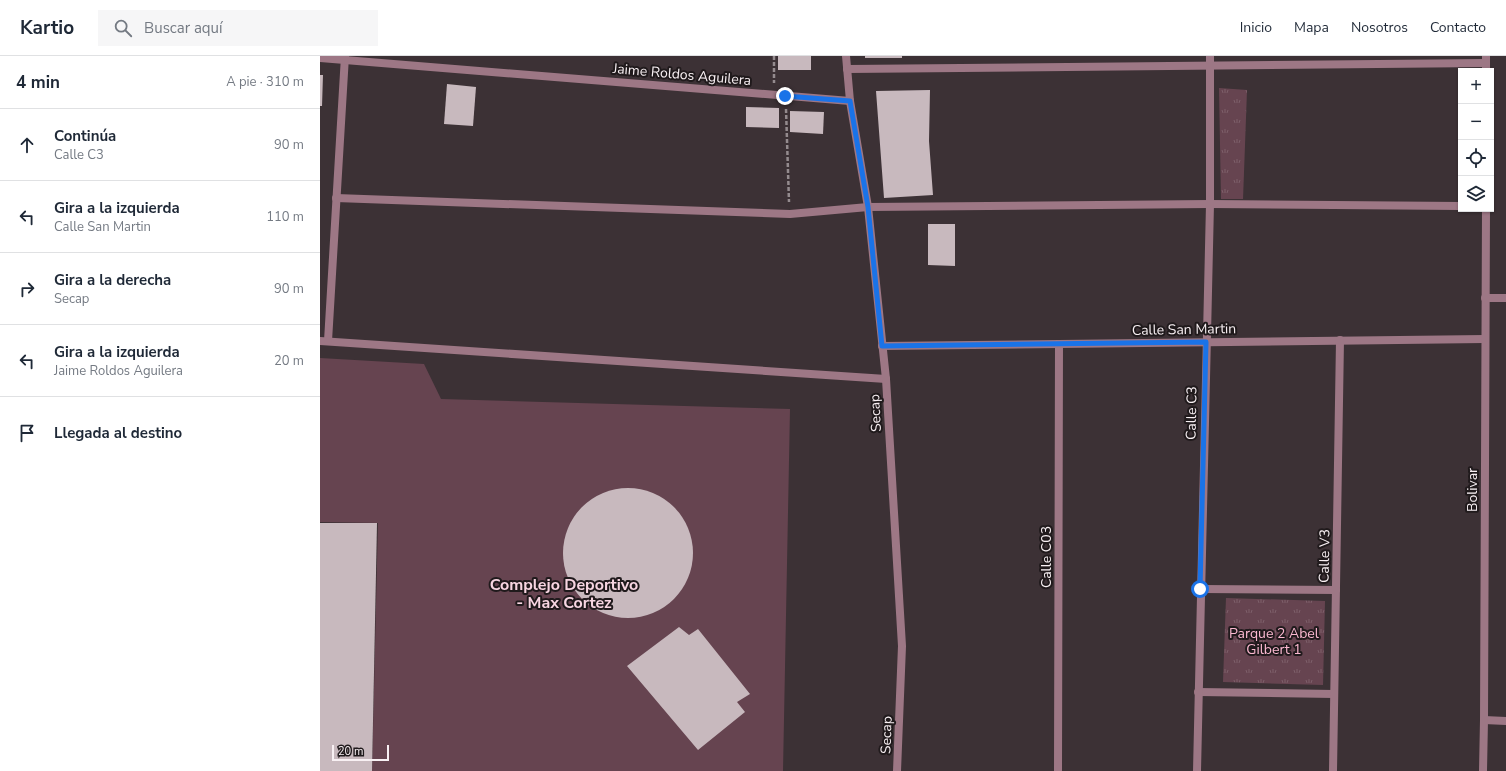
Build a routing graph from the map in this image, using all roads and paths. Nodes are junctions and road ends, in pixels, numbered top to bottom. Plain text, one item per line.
1 (774, 56) edge
2 (846, 56) edge
3 (1210, 56) edge
4 (320, 58) edge
5 (345, 58) edge
6 (1486, 63) edge
7 (1210, 66) junction
8 (847, 69) junction
9 (774, 95) junction
10 (785, 96) junction
11 (850, 101) junction
12 (336, 198) junction
13 (1210, 204) junction
14 (1458, 206) edge
15 (868, 207) junction
16 (1486, 212) edge
17 (790, 214) junction
18 (1485, 298) junction
19 (1506, 298) edge
20 (1485, 339) junction
21 (1340, 340) junction
22 (324, 341) edge
23 (1206, 342) junction
24 (1059, 344) junction
25 (882, 346) junction
26 (886, 379) junction
27 (1200, 589) junction
28 (1336, 590) junction
29 (1198, 692) junction
30 (1334, 694) junction
31 (1484, 720) junction
32 (1506, 720) edge
33 (897, 771) edge
34 (1058, 771) edge
35 (1197, 771) edge
36 (1333, 771) edge
37 (1482, 771) edge

1 - 9 path
2 - 8 street, Secap
3 - 7 street, Calle C3
4 - 5 street, Jaime Roldos Aguilera
5 - 9 street, Jaime Roldos Aguilera
5 - 12 street
6 - 7 street
7 - 8 street
7 - 13 street, Calle C3
8 - 11 street, Secap
9 - 10 street, Jaime Roldos Aguilera
10 - 11 street, Jaime Roldos Aguilera
10 - 17 path
11 - 15 street, Secap
12 - 17 street
12 - 22 street
13 - 14 street
13 - 15 street
13 - 23 street, Calle C3
15 - 17 street
15 - 25 street, Secap
16 - 18 street, Bolivar
18 - 19 street
18 - 20 street, Bolivar
20 - 21 street, Calle San Martin
20 - 31 street, Bolivar
21 - 23 street, Calle San Martin
21 - 28 street, Calle V3
22 - 26 street
23 - 24 street, Calle San Martin
23 - 27 street, Calle C3
24 - 25 street, Calle San Martin
24 - 34 street, Calle C03
25 - 26 street, Secap
26 - 33 street, Secap
27 - 28 street
27 - 29 street, Calle C3
28 - 30 street, Calle V3
29 - 30 street
29 - 35 street, Calle C3
30 - 36 street, Calle V3
31 - 32 street
31 - 37 street, Bolivar

